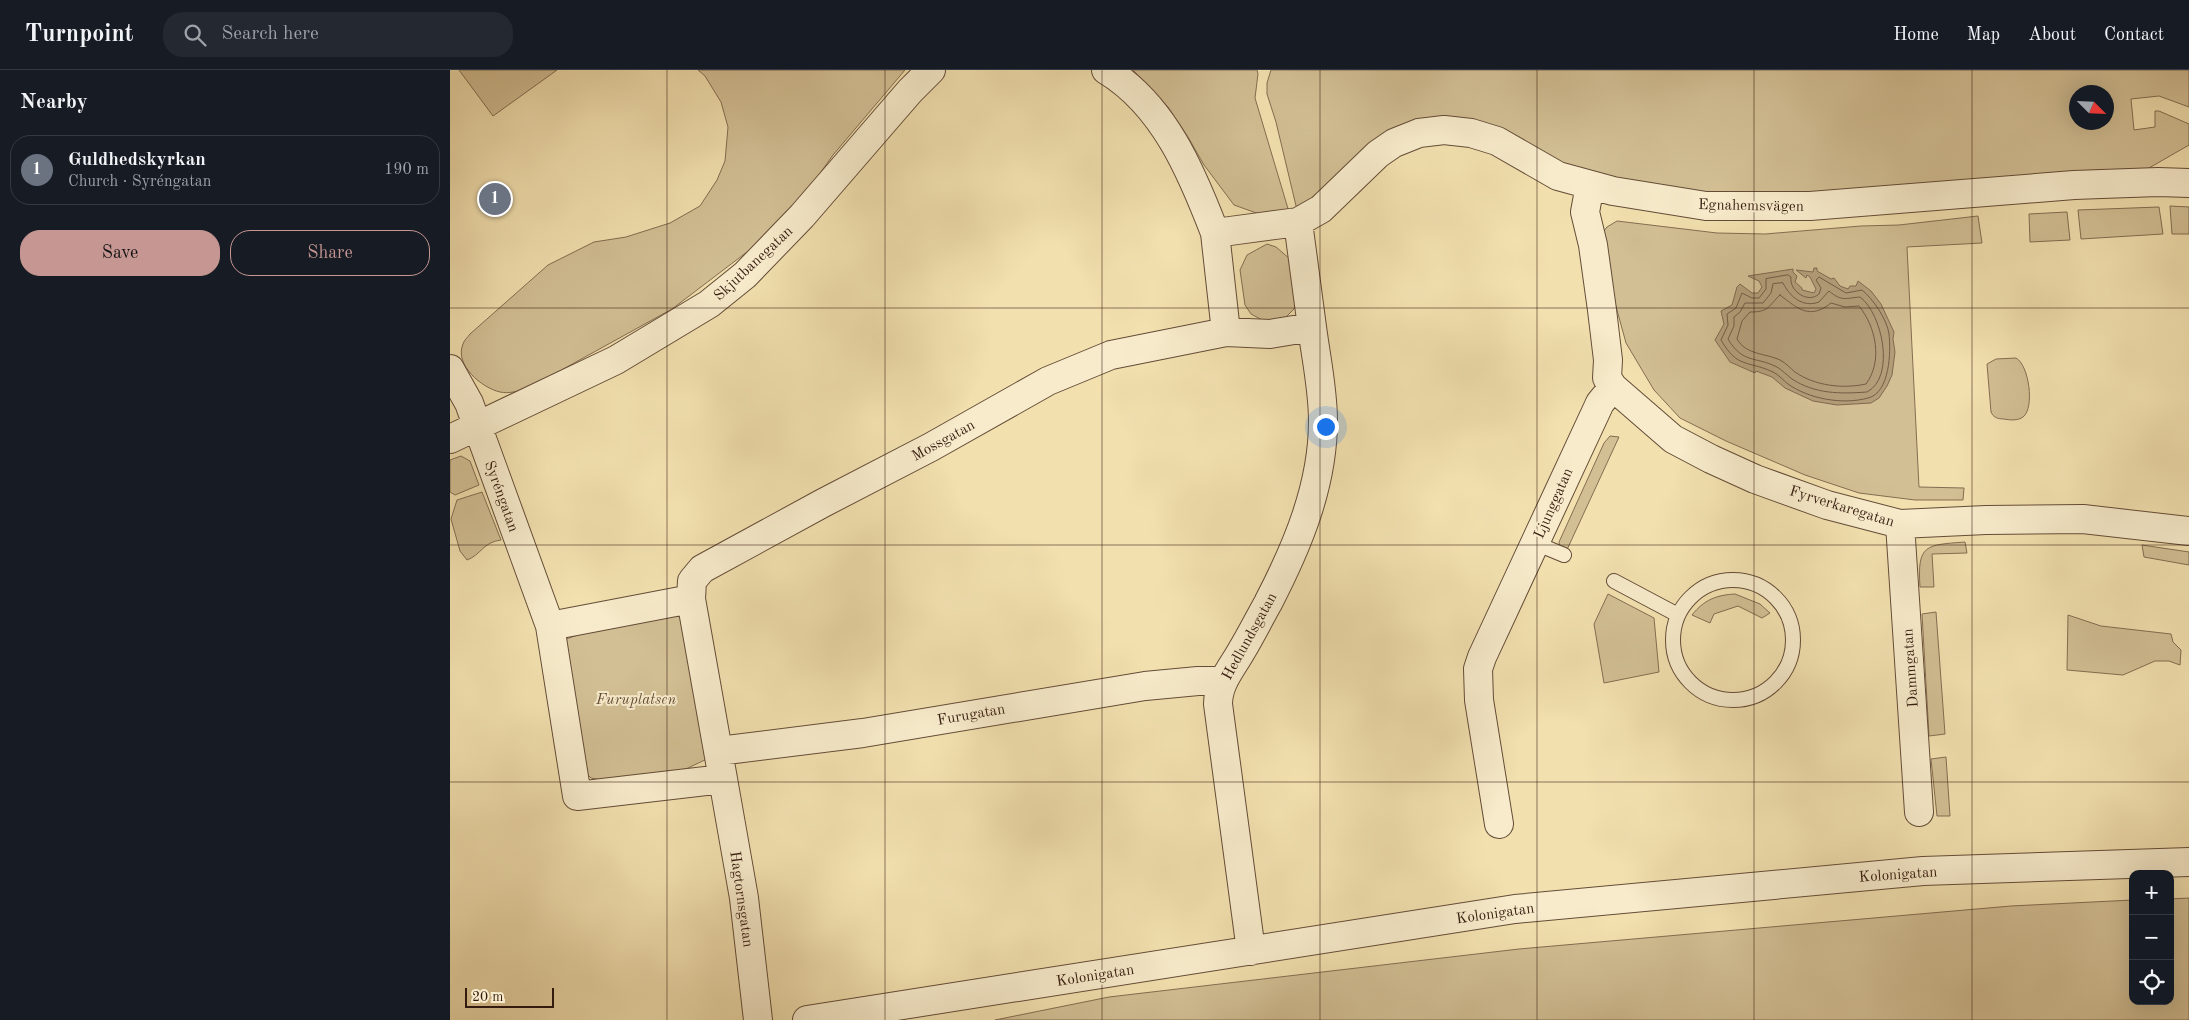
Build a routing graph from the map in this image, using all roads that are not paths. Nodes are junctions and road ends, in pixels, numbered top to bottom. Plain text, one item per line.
1 (931, 70) edge
2 (1106, 70) edge
3 (2189, 183) edge
4 (1590, 185) junction
5 (1298, 222) junction
6 (1215, 233) junction
7 (1312, 327) junction
8 (1226, 332) junction
9 (450, 369) edge
10 (1614, 387) junction
11 (476, 426) junction
12 (450, 438) edge
13 (1900, 524) junction
14 (2189, 530) edge
15 (1535, 543) junction
16 (1564, 556) dead end
17 (1614, 581) dead end
18 (691, 599) junction
19 (1678, 614) junction
20 (550, 626) junction
21 (1223, 681) junction
22 (719, 751) junction
23 (723, 779) junction
24 (1919, 812) dead end
25 (1499, 824) dead end
26 (2189, 862) edge
27 (1251, 950) junction
28 (758, 1020) edge
29 (807, 1020) edge

1 - 11 street, Skjutbanegatan
2 - 6 street
3 - 4 street, Egnahemsvägen
4 - 5 street, Egnahemsvägen
4 - 10 street
5 - 6 street
5 - 7 street, Hedlundsgatan
6 - 8 street
7 - 8 street, Mossgatan
7 - 21 street, Hedlundsgatan
8 - 18 street, Mossgatan
9 - 11 street, Syréngatan
10 - 13 street, Fyrverkaregatan
10 - 15 street, Ljunggatan
11 - 12 street, Skjutbanegatan
11 - 20 street, Syréngatan
13 - 14 street, Fyrverkaregatan
13 - 24 street, Dammgatan
15 - 16 lane
15 - 25 street, Ljunggatan
17 - 19 lane
18 - 20 street
18 - 22 street
19 - 19 lane
20 - 23 street
21 - 22 street, Furugatan
21 - 27 street, Hedlundsgatan
22 - 23 street
23 - 28 street, Hagtornsgatan
26 - 27 street, Kolonigatan
27 - 29 street, Kolonigatan

